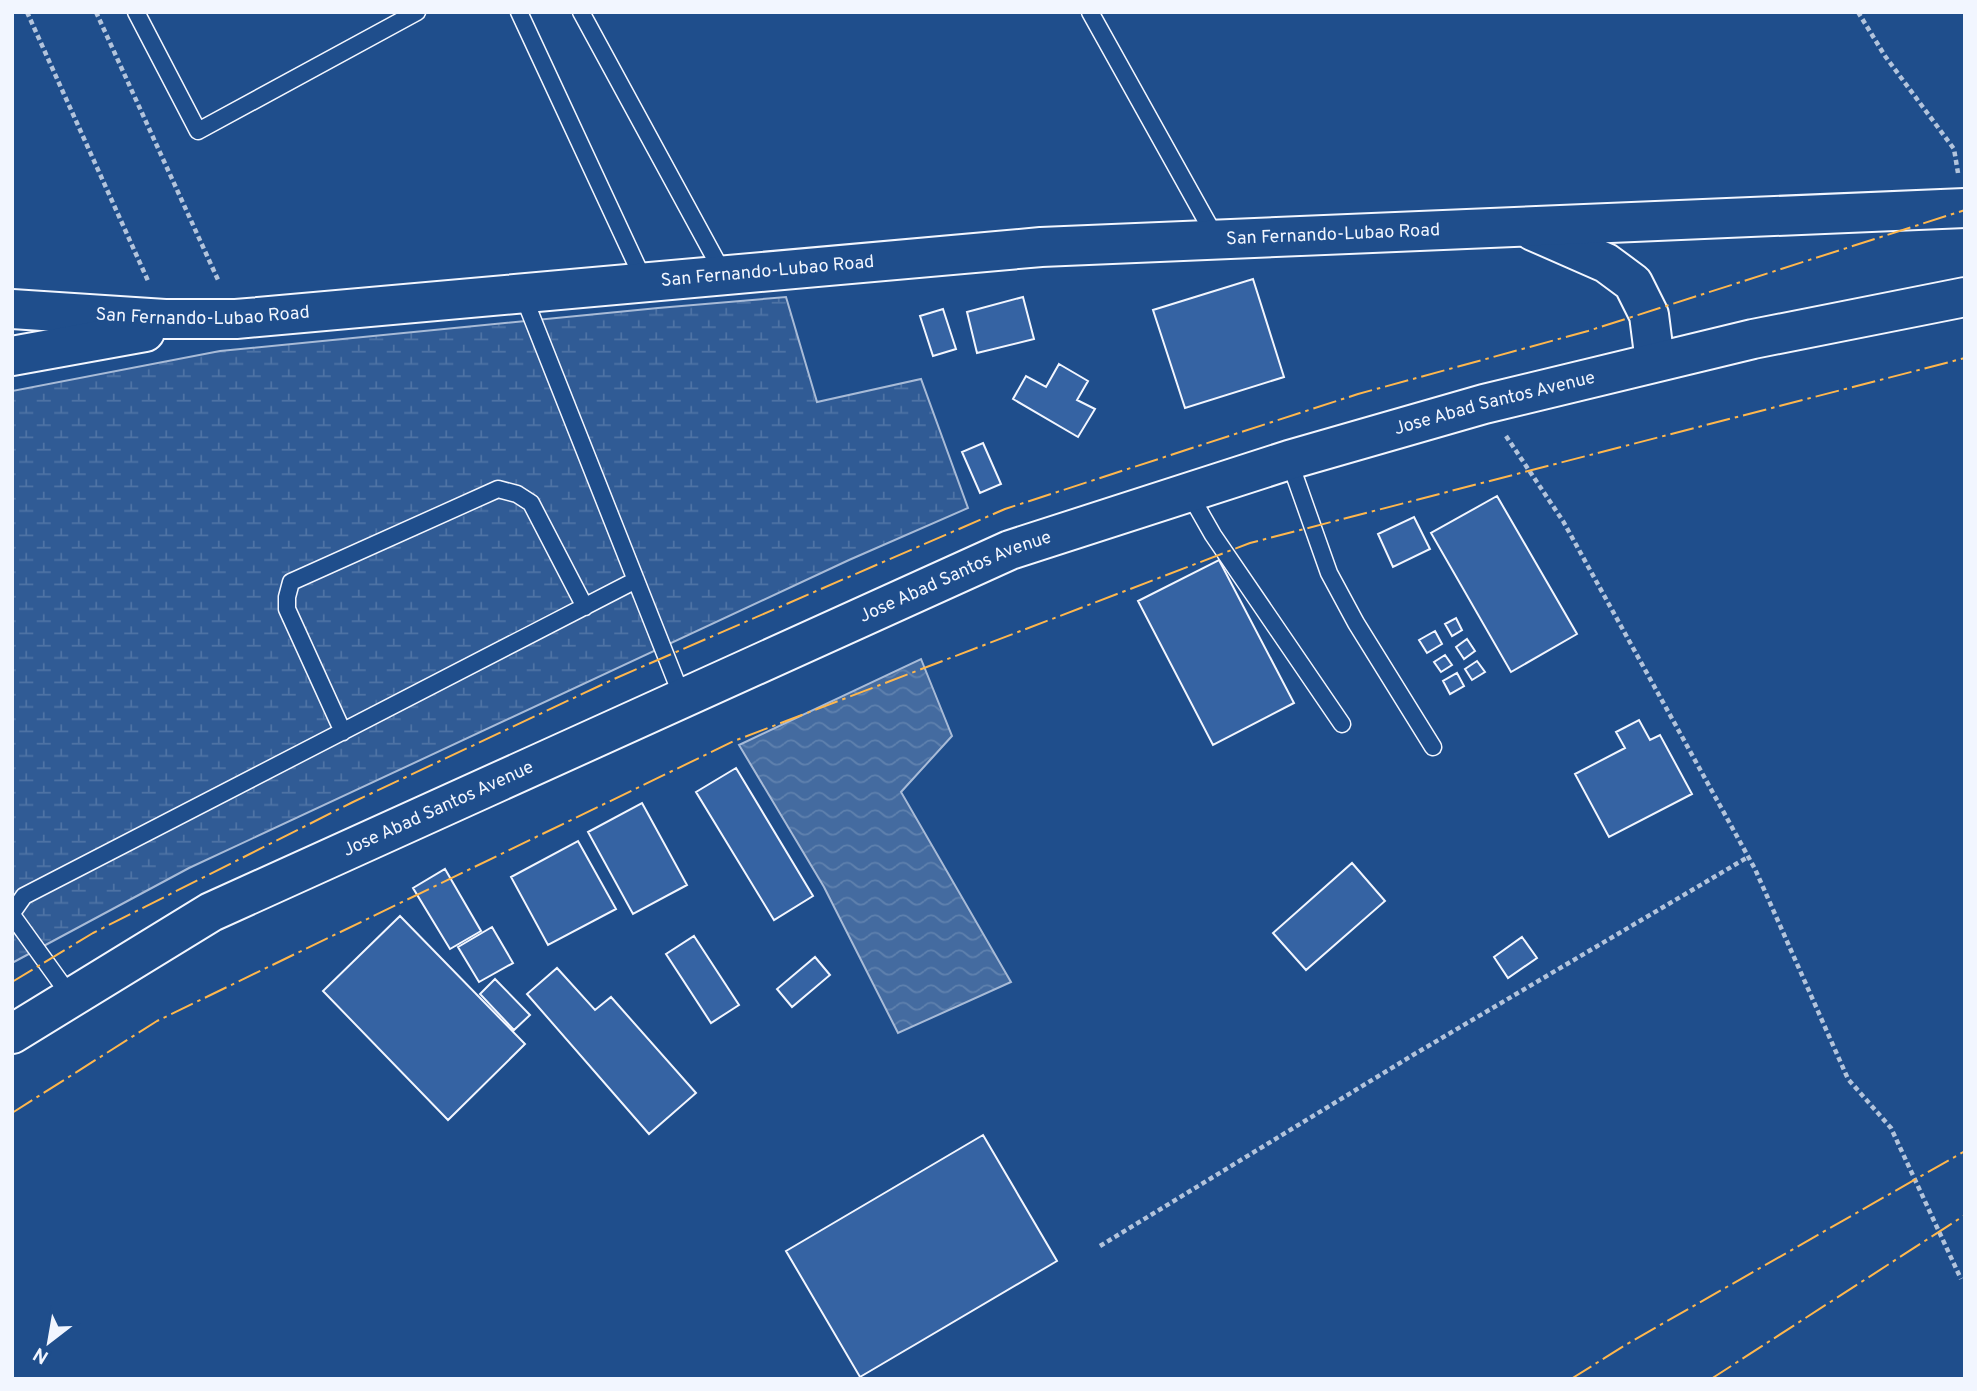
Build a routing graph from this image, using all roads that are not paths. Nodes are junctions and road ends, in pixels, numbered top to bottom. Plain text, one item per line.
1 (136, 12) edge
2 (417, 12) edge
3 (519, 12) edge
4 (581, 12) edge
5 (1090, 12) edge
6 (1964, 208) edge
7 (1524, 227) junction
8 (1217, 240) junction
9 (724, 276) junction
10 (645, 283) junction
11 (523, 294) junction
12 (1965, 297) edge
13 (12, 309) edge
14 (224, 320) junction
15 (12, 356) edge
16 (1655, 362) junction
17 (1289, 460) junction
18 (1189, 493) junction
19 (636, 580) junction
20 (585, 607) junction
21 (683, 699) junction
22 (1342, 724) dead end
23 (343, 732) junction
24 (1433, 747) dead end
25 (12, 914) edge
26 (71, 997) junction
27 (12, 1034) edge

1 - 2 lane
3 - 10 lane
4 - 9 lane
5 - 8 lane
6 - 7 main road, San Fernando-Lubao Road
7 - 8 main road, San Fernando-Lubao Road
7 - 16 main road, San Fernando-Lubao Road
8 - 9 main road, San Fernando-Lubao Road
9 - 10 main road, San Fernando-Lubao Road
10 - 11 main road, San Fernando-Lubao Road
11 - 14 main road, San Fernando-Lubao Road
11 - 19 lane
12 - 16 main road, Jose Abad Santos Avenue
13 - 14 main road, San Fernando-Lubao Road
14 - 15 main road
16 - 17 main road, Jose Abad Santos Avenue
17 - 18 main road, Jose Abad Santos Avenue
17 - 24 lane
18 - 21 main road, Jose Abad Santos Avenue
18 - 22 lane
19 - 20 lane
19 - 21 lane
20 - 23 lane
20 - 23 lane
21 - 26 main road, Jose Abad Santos Avenue
23 - 25 lane
25 - 26 lane
26 - 27 main road, Jose Abad Santos Avenue

